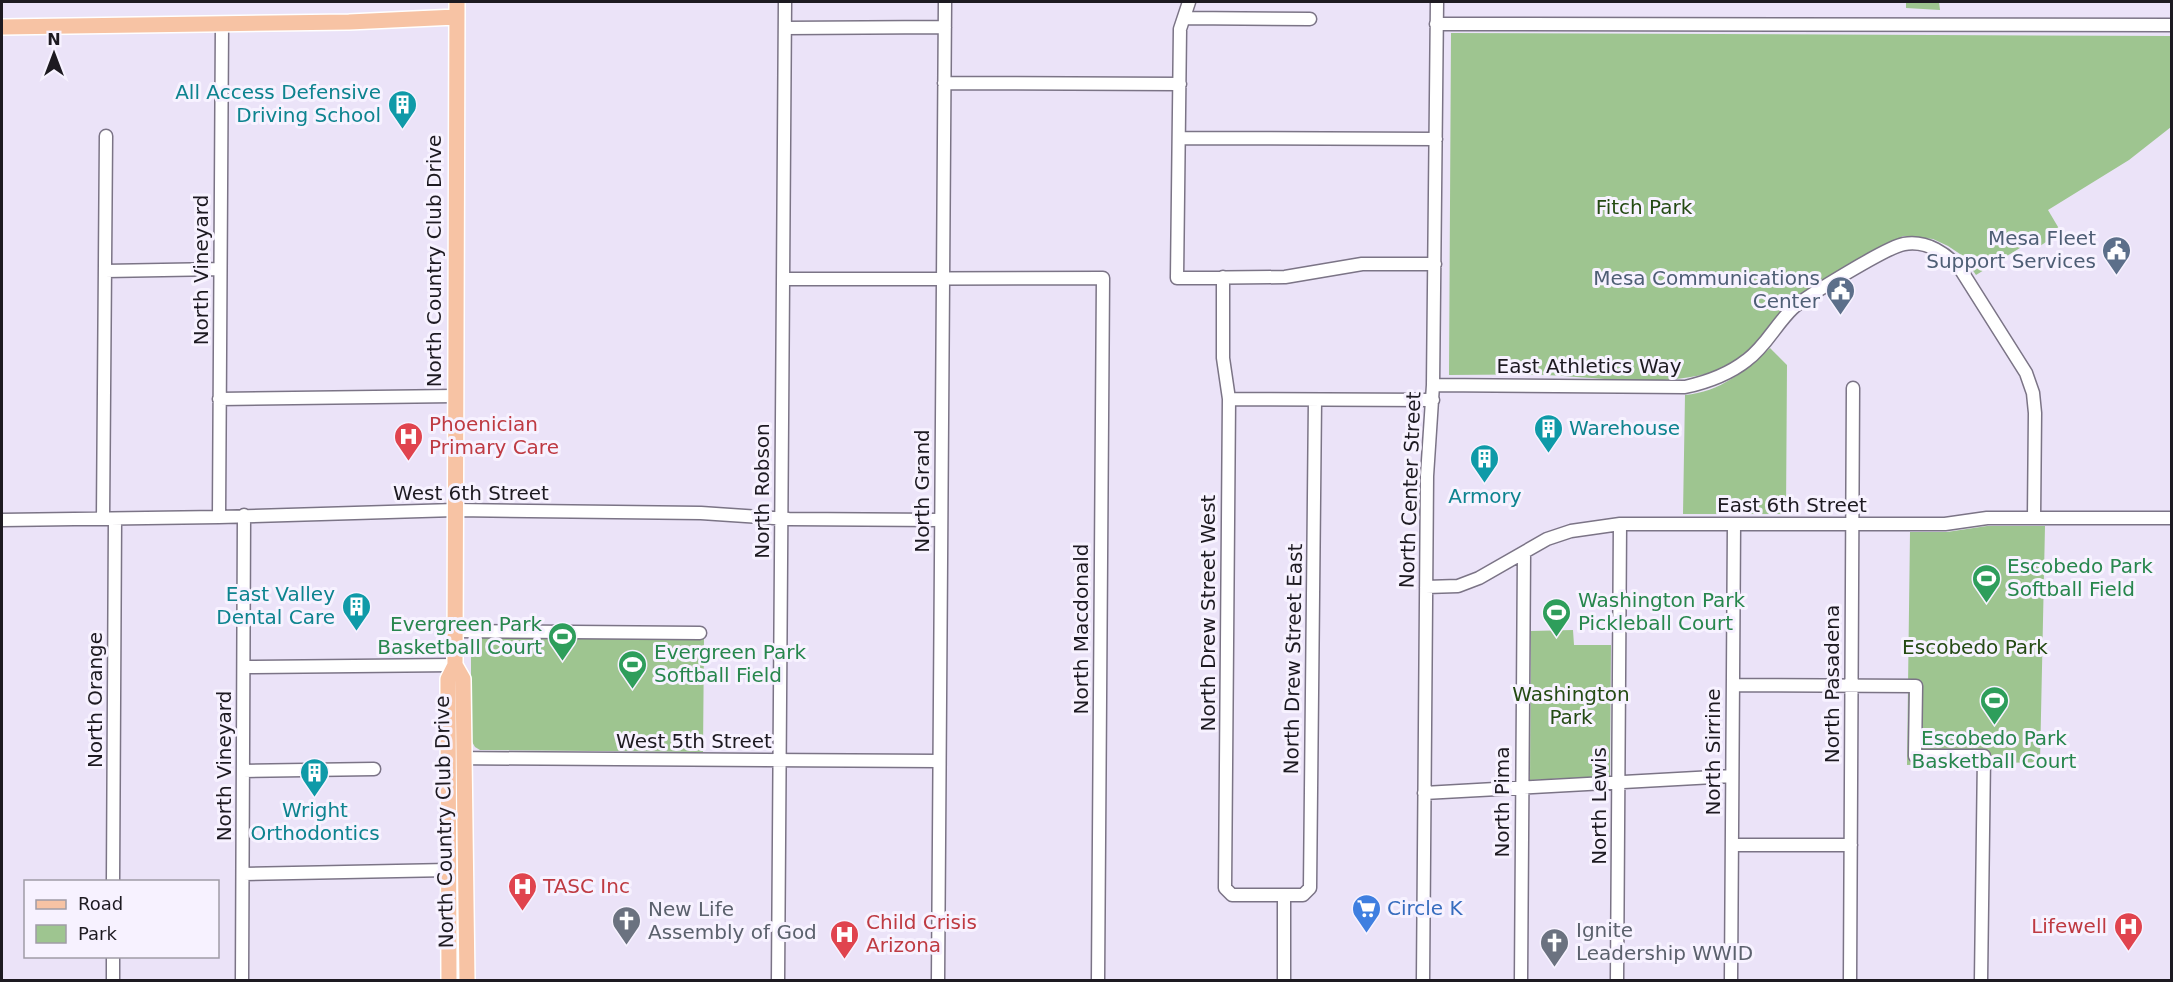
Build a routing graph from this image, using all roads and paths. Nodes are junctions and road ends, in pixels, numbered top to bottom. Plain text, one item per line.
1 (785, 2) edge
2 (945, 2) edge
3 (1189, 2) edge
4 (1437, 2) edge
5 (457, 9) edge
6 (1184, 18) junction
7 (1310, 19) dead end
8 (222, 23) junction
9 (1436, 24) junction
10 (2172, 25) edge
11 (2, 27) edge
12 (785, 27) junction
13 (945, 27) junction
14 (944, 83) junction
15 (1180, 84) junction
16 (106, 136) dead end
17 (1179, 138) junction
18 (1436, 139) junction
19 (1435, 264) junction
20 (220, 270) junction
21 (105, 271) junction
22 (1223, 278) junction
23 (783, 279) junction
24 (943, 279) junction
25 (1433, 385) junction
26 (1853, 388) dead end
27 (454, 396) junction
28 (219, 399) junction
29 (1229, 399) junction
30 (1315, 400) junction
31 (1433, 400) junction
32 (455, 510) junction
33 (244, 515) junction
34 (219, 517) junction
35 (781, 518) junction
36 (2034, 518) junction
37 (2172, 518) edge
38 (109, 519) junction
39 (2, 520) edge
40 (941, 520) junction
41 (1620, 524) junction
42 (1734, 524) junction
43 (1852, 524) junction
44 (1524, 553) junction
45 (1426, 587) junction
46 (455, 630) junction
47 (700, 633) dead end
48 (455, 665) junction
49 (244, 667) junction
50 (1733, 684) junction
51 (1852, 685) junction
52 (448, 758) junction
53 (464, 758) junction
54 (779, 761) junction
55 (939, 761) junction
56 (374, 769) dead end
57 (243, 771) junction
58 (1732, 776) junction
59 (1618, 782) junction
60 (1522, 788) junction
61 (1424, 793) junction
62 (1732, 845) junction
63 (1851, 845) junction
64 (449, 870) junction
65 (243, 874) junction
66 (113, 880) edge
67 (1284, 895) junction
68 (113, 958) edge
69 (113, 981) edge
70 (242, 981) edge
71 (448, 981) edge
72 (467, 981) edge
73 (778, 981) edge
74 (938, 981) edge
75 (1098, 981) edge
76 (1284, 981) edge
77 (1423, 981) edge
78 (1521, 981) edge
79 (1617, 981) edge
80 (1731, 981) edge
81 (1850, 981) edge
82 (1981, 981) edge

1 - 12 street, North Robson
2 - 13 street, North Grand
3 - 6 street
4 - 9 street, North Center Street
5 - 8 main road
5 - 27 main road, North Country Club Drive
6 - 7 street
6 - 15 street
8 - 11 main road
8 - 20 street, North Vineyard
9 - 10 street
9 - 18 street, North Center Street
12 - 13 street
12 - 23 street, North Robson
13 - 14 street, North Grand
14 - 15 street
14 - 24 street, North Grand
15 - 17 street
16 - 21 street, North Orange
17 - 18 street
17 - 22 street
18 - 19 street, North Center Street
19 - 22 street
19 - 25 street, North Center Street
20 - 21 street
20 - 28 street, North Vineyard
21 - 38 street, North Orange
22 - 29 street, North Drew Street West
23 - 24 street
23 - 35 street, North Robson
24 - 40 street, North Grand
24 - 75 street, North Macdonald
25 - 31 street, North Center Street
25 - 36 street, East Athletics Way
26 - 43 street, North Pasadena
27 - 28 street
27 - 32 main road, North Country Club Drive
28 - 34 street, North Vineyard
29 - 30 street
29 - 67 street, North Drew Street West
30 - 31 street
30 - 67 street, North Drew Street East
31 - 45 street, North Center Street
32 - 33 street, West 6th Street
32 - 35 street, West 6th Street
32 - 46 main road, North Country Club Drive
33 - 34 street, West 6th Street
33 - 49 street, North Vineyard
34 - 38 street, West 6th Street
35 - 40 street, West 6th Street
35 - 54 street, North Robson
36 - 37 street, East 6th Street
36 - 43 street, East 6th Street
38 - 39 street, West 6th Street
38 - 66 street, North Orange
40 - 55 street, North Grand
41 - 42 street, East 6th Street
41 - 44 street, East 6th Street
41 - 59 street, North Lewis
42 - 43 street, East 6th Street
42 - 50 street, North Sirrine
43 - 51 street, North Pasadena
44 - 45 street, East 6th Street
44 - 60 street, North Pima
45 - 61 street, North Center Street
46 - 47 street
46 - 48 main road, North Country Club Drive
48 - 49 street
48 - 52 main road, North Country Club Drive
48 - 53 main road, North Country Club Drive
49 - 57 street, North Vineyard
50 - 51 street
50 - 58 street, North Sirrine
51 - 63 street, North Pasadena
51 - 82 street
52 - 53 street, West 5th Street
52 - 64 main road, North Country Club Drive
53 - 54 street, West 5th Street
53 - 72 main road, North Country Club Drive
54 - 55 street, West 5th Street
54 - 73 street, North Robson
55 - 74 street, North Grand
56 - 57 street
57 - 65 street, North Vineyard
58 - 59 street
58 - 62 street, North Sirrine
59 - 60 street
59 - 79 street, North Lewis
60 - 61 street
60 - 78 street, North Pima
61 - 77 street, North Center Street
62 - 63 street
62 - 80 street, North Sirrine
63 - 81 street, North Pasadena
64 - 65 street
64 - 71 main road, North Country Club Drive
65 - 70 street, North Vineyard
67 - 76 street
68 - 69 street

